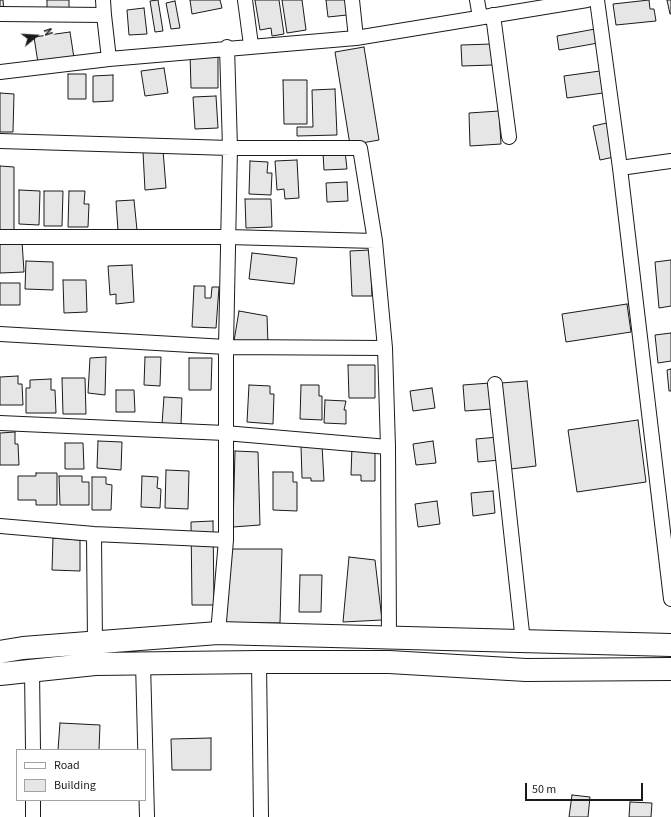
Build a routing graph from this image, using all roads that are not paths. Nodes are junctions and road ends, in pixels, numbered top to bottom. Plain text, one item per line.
1 (103, 0) edge
2 (245, 0) edge
3 (352, 0) edge
4 (478, 0) edge
5 (587, 0) edge
6 (597, 0) edge
7 (0, 14) edge
8 (104, 15) junction
9 (487, 16) junction
10 (356, 38) junction
11 (251, 46) junction
12 (227, 48) junction
13 (109, 59) junction
14 (0, 72) edge
15 (509, 137) dead end
16 (0, 141) edge
17 (230, 148) junction
18 (671, 161) edge
19 (620, 168) junction
20 (0, 237) edge
21 (228, 237) junction
22 (374, 241) junction
23 (0, 334) edge
24 (226, 347) junction
25 (385, 348) junction
26 (495, 384) dead end
27 (0, 423) edge
28 (225, 433) junction
29 (388, 447) junction
30 (0, 526) edge
31 (94, 534) junction
32 (226, 540) junction
33 (671, 599) edge
34 (218, 633) junction
35 (389, 638) junction
36 (523, 642) junction
37 (95, 644) junction
38 (671, 645) edge
39 (0, 652) edge
40 (259, 662) junction
41 (143, 663) junction
42 (671, 669) edge
43 (32, 670) junction
44 (0, 674) edge
45 (33, 749) edge
46 (146, 749) edge
47 (146, 755) edge
48 (33, 801) edge
49 (33, 817) edge
50 (148, 817) edge
51 (261, 817) edge

1 - 8 street
2 - 11 street
3 - 10 street
4 - 9 street
5 - 9 street
6 - 19 street
7 - 8 street
8 - 13 street
9 - 10 street
9 - 15 street
10 - 11 street
11 - 12 street
12 - 13 street
12 - 17 street
13 - 14 street
16 - 17 street
17 - 21 street
17 - 22 street
18 - 19 street
19 - 33 street
20 - 21 street
21 - 22 street
21 - 24 street
22 - 25 street
23 - 24 street
24 - 25 street
24 - 28 street
25 - 29 street
26 - 36 street
27 - 28 street
28 - 29 street
28 - 32 street
29 - 35 street
30 - 31 street
31 - 32 street
31 - 37 street
32 - 34 street
34 - 35 highway
34 - 37 highway
35 - 36 highway
36 - 38 highway
37 - 39 highway
40 - 41 highway
40 - 42 highway
40 - 51 street
41 - 43 highway
41 - 46 street
43 - 44 highway
43 - 45 street
47 - 50 street
48 - 49 street

